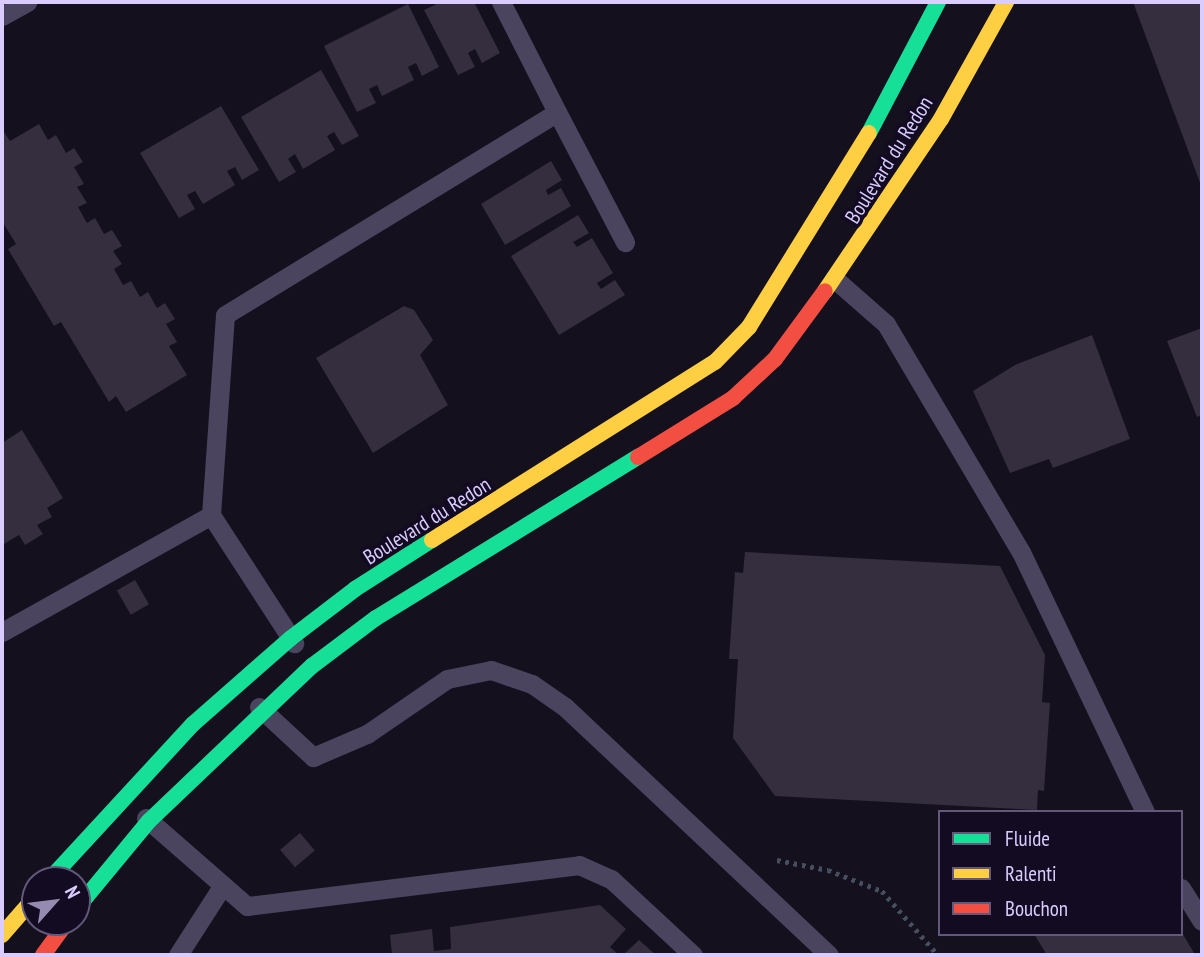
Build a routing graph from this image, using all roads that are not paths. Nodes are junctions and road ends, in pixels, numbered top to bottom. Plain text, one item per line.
1 (27, 2) edge
2 (502, 2) edge
3 (1006, 2) edge
4 (929, 7) edge
5 (2, 16) edge
6 (969, 36) dead end
7 (974, 58) junction
8 (556, 112) junction
9 (825, 207) junction
10 (625, 242) dead end
11 (836, 281) junction
12 (211, 515) junction
13 (2, 632) edge
14 (291, 638) junction
15 (312, 666) junction
16 (235, 684) junction
17 (263, 710) junction
18 (122, 796) junction
19 (1143, 810) edge
20 (149, 821) junction
21 (61, 866) edge
22 (223, 885) junction
23 (91, 891) edge
24 (1183, 891) edge
25 (21, 913) edge
26 (1202, 921) edge
27 (2, 935) edge
28 (57, 936) edge
29 (43, 955) edge
30 (178, 955) edge
31 (693, 955) edge
32 (829, 955) edge

1 - 5 lane
2 - 8 lane
3 - 7 street, Boulevard du Redon
4 - 9 street, Boulevard du Redon
6 - 7 street
7 - 11 street, Boulevard du Redon
8 - 10 lane
8 - 12 lane
9 - 11 street, Boulevard du Redon
9 - 14 street, Boulevard du Redon
11 - 15 street, Boulevard du Redon
11 - 19 lane
12 - 13 lane
12 - 14 lane
14 - 15 lane
14 - 16 street, Boulevard du Redon
15 - 17 street, Boulevard du Redon
16 - 17 lane
16 - 18 street, Boulevard du Redon
17 - 20 street, Boulevard du Redon
17 - 32 lane
18 - 20 lane
18 - 21 street, Boulevard du Redon
20 - 22 lane
20 - 23 street, Boulevard du Redon
22 - 30 lane
22 - 31 lane
24 - 26 lane
25 - 27 street
28 - 29 street

